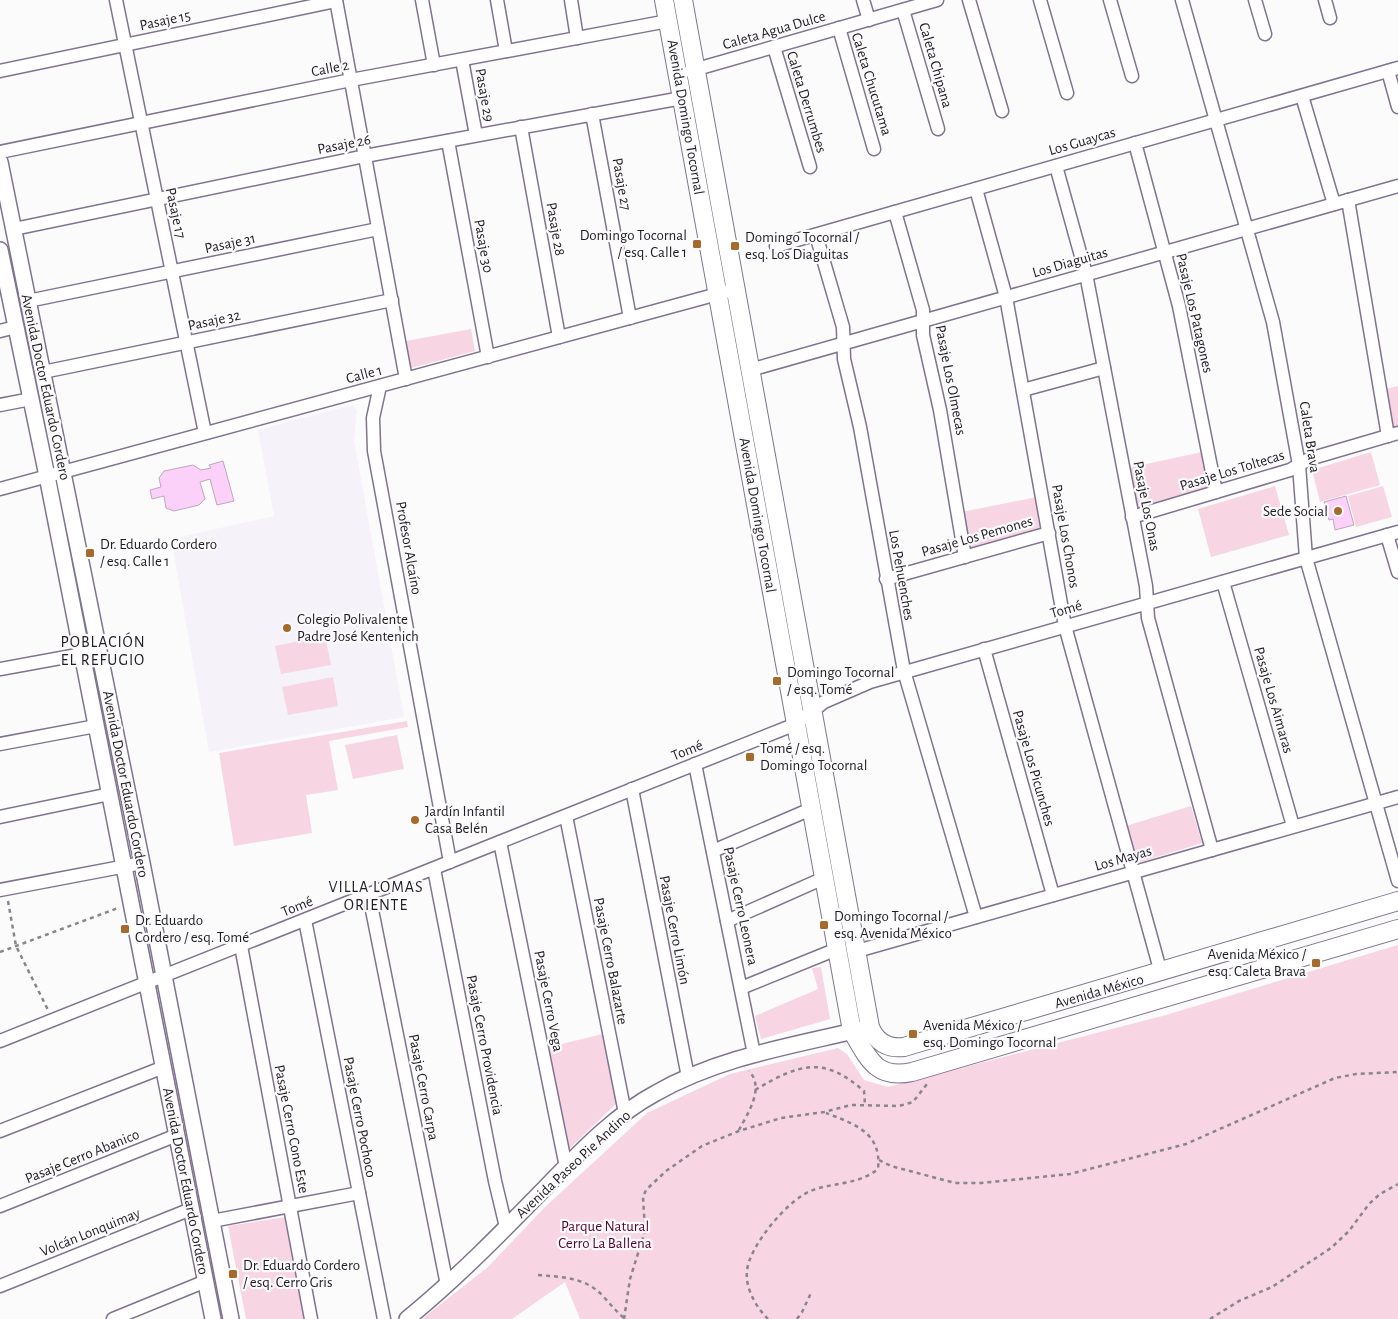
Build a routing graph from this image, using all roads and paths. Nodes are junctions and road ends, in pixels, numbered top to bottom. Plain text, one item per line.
1 (116, 0) edge
2 (336, 0) edge
3 (422, 0) edge
4 (497, 0) edge
5 (571, 0) edge
6 (664, 0) edge
7 (683, 0) edge
8 (863, 0) edge
9 (934, 0) edge
10 (969, 0) edge
11 (1040, 0) edge
12 (1110, 0) edge
13 (1182, 0) edge
14 (1255, 0) edge
15 (1325, 0) edge
16 (903, 10) junction
17 (1330, 18) dead end
18 (869, 20) junction
19 (668, 21) junction
20 (839, 28) junction
21 (1265, 34) dead end
22 (578, 38) junction
23 (125, 45) junction
24 (774, 47) junction
25 (506, 51) junction
26 (462, 60) junction
27 (434, 65) junction
28 (1393, 69) edge
29 (696, 70) junction
30 (0, 71) edge
31 (678, 75) junction
32 (1132, 76) dead end
33 (351, 80) junction
34 (1067, 93) dead end
35 (1302, 96) junction
36 (682, 98) junction
37 (1398, 107) edge
38 (1002, 111) dead end
39 (592, 114) junction
40 (1217, 120) junction
41 (141, 123) junction
42 (521, 127) junction
43 (938, 129) dead end
44 (476, 135) junction
45 (448, 141) junction
46 (1135, 143) junction
47 (874, 149) dead end
48 (0, 152) edge
49 (365, 156) junction
50 (0, 162) edge
51 (1056, 166) junction
52 (810, 167) dead end
53 (1398, 186) edge
54 (976, 189) junction
55 (157, 199) junction
56 (1348, 200) junction
57 (1334, 204) junction
58 (894, 212) junction
59 (1248, 228) junction
60 (14, 229) junction
61 (378, 229) junction
62 (816, 235) junction
63 (776, 246) dead end
64 (1165, 252) junction
65 (0, 253) edge
66 (171, 271) junction
67 (1086, 274) junction
68 (736, 289) junction
69 (718, 294) junction
70 (1006, 297) junction
71 (28, 300) junction
72 (392, 300) junction
73 (630, 318) junction
74 (923, 321) junction
75 (16, 327) junction
76 (0, 331) edge
77 (559, 337) junction
78 (186, 342) junction
79 (843, 343) junction
80 (488, 357) junction
81 (1104, 368) junction
82 (750, 370) junction
83 (43, 372) junction
84 (406, 379) junction
85 (380, 386) junction
86 (1023, 390) junction
87 (31, 398) junction
88 (0, 405) edge
89 (204, 433) junction
90 (1393, 435) edge
91 (1299, 465) junction
92 (64, 471) junction
93 (47, 476) junction
94 (0, 489) edge
95 (1216, 492) junction
96 (1132, 517) junction
97 (1049, 533) junction
98 (1393, 534) edge
99 (965, 557) junction
100 (1306, 558) junction
101 (1398, 572) edge
102 (886, 579) junction
103 (1223, 582) junction
104 (1147, 603) junction
105 (1066, 626) junction
106 (984, 649) junction
107 (99, 650) junction
108 (82, 654) junction
109 (0, 669) edge
110 (904, 671) junction
111 (812, 709) junction
112 (796, 724) junction
113 (96, 726) junction
114 (0, 744) edge
115 (695, 764) junction
116 (632, 790) junction
117 (110, 794) junction
118 (1398, 797) edge
119 (1376, 803) junction
120 (811, 809) junction
121 (566, 816) junction
122 (0, 817) edge
123 (1293, 826) junction
124 (500, 842) junction
125 (713, 850) junction
126 (1212, 850) junction
127 (450, 862) junction
128 (142, 863) junction
129 (124, 866) junction
130 (434, 869) junction
131 (1133, 872) junction
132 (824, 878) junction
133 (1398, 880) edge
134 (3, 890) edge
135 (369, 895) junction
136 (1053, 895) junction
137 (1398, 901) edge
138 (131, 903) junction
139 (976, 917) junction
140 (305, 920) junction
141 (727, 921) junction
142 (1398, 929) edge
143 (16, 946) junction
144 (241, 946) junction
145 (837, 949) junction
146 (857, 951) junction
147 (0, 952) edge
148 (1161, 973) junction
149 (165, 976) junction
150 (147, 984) junction
151 (741, 988) junction
152 (53, 1020) junction
153 (870, 1026) junction
154 (852, 1031) junction
155 (0, 1041) edge
156 (754, 1054) junction
157 (930, 1066) junction
158 (164, 1067) junction
159 (744, 1069) dead end
160 (1398, 1072) edge
161 (688, 1077) junction
162 (755, 1090) junction
163 (865, 1105) junction
164 (824, 1112) junction
165 (625, 1113) junction
166 (0, 1131) edge
167 (739, 1131) junction
168 (177, 1135) junction
169 (879, 1160) junction
170 (566, 1167) junction
171 (1398, 1184) edge
172 (359, 1193) junction
173 (0, 1206) edge
174 (290, 1206) junction
175 (191, 1209) junction
176 (212, 1221) junction
177 (506, 1227) junction
178 (538, 1276) dead end
179 (206, 1281) junction
180 (447, 1285) junction
181 (0, 1286) edge
182 (811, 1293) dead end
183 (113, 1319) edge
184 (213, 1319) edge
185 (231, 1319) edge
186 (311, 1319) edge
187 (384, 1319) edge
188 (407, 1319) edge
189 (624, 1319) edge
190 (768, 1319) edge
191 (796, 1319) edge
192 (1210, 1319) edge

1 - 23 street, Pasaje 17
2 - 23 street, Pasaje 15
2 - 33 street
3 - 27 street
4 - 25 street
5 - 22 street
6 - 19 main road, Avenida Domingo Tocornal
7 - 29 main road, Avenida Domingo Tocornal
8 - 18 street
9 - 16 street, Caleta Agua Dulce
10 - 38 street
11 - 34 street
12 - 32 street
13 - 40 street, Caleta Brava
14 - 21 street
15 - 17 street
16 - 18 street, Caleta Agua Dulce
16 - 43 street, Caleta Chipana
18 - 20 street, Caleta Agua Dulce
19 - 22 street, Calle 2
19 - 31 main road, Avenida Domingo Tocornal
20 - 24 street, Caleta Agua Dulce
20 - 47 street, Caleta Chucutama
22 - 25 street, Calle 2
23 - 30 street, Pasaje 15
23 - 41 street, Pasaje 17
24 - 29 street, Caleta Agua Dulce
24 - 52 street, Caleta Derrumbes
25 - 26 street, Calle 2
26 - 27 street, Calle 2
26 - 44 street, Pasaje 29
27 - 33 street, Calle 2
28 - 35 street, Los Guaycas
28 - 37 street
29 - 31 street, Caleta Agua Dulce
29 - 68 main road, Avenida Domingo Tocornal
31 - 36 main road, Avenida Domingo Tocornal
33 - 41 street, Calle 2
33 - 49 street
35 - 40 street, Los Guaycas
35 - 57 street
36 - 39 street, Pasaje 26
36 - 69 main road, Avenida Domingo Tocornal
39 - 42 street, Pasaje 26
39 - 73 street, Pasaje 27
40 - 46 street, Los Guaycas
40 - 59 street, Caleta Brava
41 - 48 street, Calle 2
41 - 55 street, Pasaje 17
42 - 44 street, Pasaje 26
42 - 77 street, Pasaje 28
44 - 45 street, Pasaje 26
45 - 49 street, Pasaje 26
45 - 80 street, Pasaje 30
46 - 51 street, Los Guaycas
46 - 64 street, Pasaje Los Patagones
49 - 55 street, Pasaje 26
49 - 61 street
50 - 60 street, Avenida Doctor Eduardo Cordero
51 - 54 street, Los Guaycas
51 - 67 street, Pasaje Los Onas
53 - 56 street, Los Diaguitas
54 - 58 street, Los Guaycas
54 - 70 street, Pasaje Los Chonos
55 - 60 street, Pasaje 26
55 - 66 street, Pasaje 17
56 - 57 street, Los Diaguitas
56 - 90 street
57 - 59 street, Los Diaguitas
58 - 62 street, Los Guaycas
58 - 74 street, Pasaje Los Olmecas
59 - 64 street, Los Diaguitas
59 - 91 street, Caleta Brava
60 - 71 street, Avenida Doctor Eduardo Cordero
61 - 66 street, Pasaje 31
61 - 72 street
62 - 63 street, Los Guaycas
62 - 79 street, Los Pehuenches
64 - 67 street, Los Diaguitas
64 - 95 street, Pasaje Los Patagones
65 - 75 street, Avenida Doctor Eduardo Cordero
66 - 71 street, Pasaje 31
66 - 78 street, Pasaje 17
67 - 70 street, Los Diaguitas
67 - 81 street, Pasaje Los Onas
68 - 69 street, Calle 1
68 - 82 main road, Avenida Domingo Tocornal
69 - 73 street, Calle 1
69 - 112 main road, Avenida Domingo Tocornal
70 - 74 street, Los Diaguitas
70 - 86 street, Pasaje Los Chonos
71 - 83 street, Avenida Doctor Eduardo Cordero
72 - 78 street, Pasaje 32
72 - 84 street
73 - 77 street, Calle 1
74 - 79 street, Los Diaguitas
74 - 99 street, Pasaje Los Olmecas
75 - 76 street
75 - 87 street, Avenida Doctor Eduardo Cordero
77 - 80 street, Calle 1
78 - 83 street, Pasaje 32
78 - 89 street, Pasaje 17
79 - 82 street, Los Diaguitas
79 - 102 street, Los Pehuenches
80 - 84 street, Calle 1
81 - 86 street
81 - 96 street, Pasaje Los Onas
82 - 111 main road, Avenida Domingo Tocornal
83 - 92 street, Avenida Doctor Eduardo Cordero
84 - 85 street, Calle 1
85 - 89 street, Calle 1
85 - 127 street, Profesor Alcaíno
86 - 97 street, Pasaje Los Chonos
87 - 88 street
87 - 93 street, Avenida Doctor Eduardo Cordero
89 - 92 street, Calle 1
90 - 91 street, Pasaje Los Toltecas
91 - 95 street, Pasaje Los Toltecas
91 - 100 street, Caleta Brava
92 - 93 street, Calle 1
92 - 107 street, Avenida Doctor Eduardo Cordero
93 - 94 street, Calle 1
93 - 108 street, Avenida Doctor Eduardo Cordero
95 - 96 street, Pasaje Los Toltecas
96 - 104 street, Pasaje Los Onas
97 - 99 street, Pasaje Los Pemones
97 - 105 street, Pasaje Los Chonos
98 - 100 street, Tomé
98 - 101 street
99 - 102 street, Pasaje Los Pemones
100 - 103 street, Tomé
100 - 119 street, Caleta Brava
102 - 110 street, Los Pehuenches
103 - 104 street, Tomé
103 - 123 street, Pasaje Los Aimaras
104 - 105 street, Tomé
104 - 126 street, Pasaje Los Onas
105 - 106 street, Tomé
105 - 131 street, Pasaje Los Chonos
106 - 110 street, Tomé
106 - 136 street, Pasaje Los Picunches
107 - 108 street
107 - 128 street, Avenida Doctor Eduardo Cordero
108 - 109 street
108 - 113 street, Avenida Doctor Eduardo Cordero
110 - 111 street, Tomé
110 - 139 street, Los Pehuenches
111 - 112 street, Tomé
111 - 146 main road, Avenida Domingo Tocornal
112 - 115 street, Tomé
112 - 120 main road, Avenida Domingo Tocornal
113 - 114 street
113 - 117 street, Avenida Doctor Eduardo Cordero
115 - 116 street, Tomé
115 - 125 street, Pasaje Cerro Leonera
116 - 121 street, Tomé
116 - 161 street, Pasaje Cerro Limón
117 - 122 street
117 - 129 street, Avenida Doctor Eduardo Cordero
118 - 119 street, Los Mayas
119 - 123 street, Los Mayas
119 - 133 street, Caleta Brava
120 - 125 street
120 - 132 main road, Avenida Domingo Tocornal
121 - 124 street, Tomé
121 - 165 street, Pasaje Cerro Balazarte
123 - 126 street, Los Mayas
124 - 127 street, Tomé
124 - 170 street, Pasaje Cerro Vega
125 - 141 street, Pasaje Cerro Leonera
126 - 131 street, Los Mayas
127 - 130 street, Tomé
128 - 129 street
128 - 149 street, Avenida Doctor Eduardo Cordero
129 - 134 street
129 - 138 street, Avenida Doctor Eduardo Cordero
130 - 135 street, Tomé
130 - 177 street, Pasaje Cerro Providencia
131 - 136 street, Los Mayas
131 - 148 street, Pasaje Los Chonos
132 - 141 street
132 - 145 main road, Avenida Domingo Tocornal
134 - 143 path
135 - 140 street, Tomé
135 - 180 street, Pasaje Cerro Carpa
136 - 139 street, Los Mayas
137 - 148 main road, Avenida México
138 - 143 path
138 - 150 street, Avenida Doctor Eduardo Cordero
139 - 146 street, Los Mayas
140 - 144 street, Tomé
140 - 172 street, Pasaje Cerro Pochoco
141 - 151 street, Pasaje Cerro Leonera
142 - 157 main road, Avenida México
143 - 147 path
143 - 152 path
144 - 149 street, Tomé
144 - 174 street, Pasaje Cerro Cono Este
145 - 151 street
145 - 154 main road, Avenida Domingo Tocornal
146 - 153 main road, Avenida Domingo Tocornal
148 - 153 main road, Avenida México
149 - 150 street, Tomé
149 - 176 street, Avenida Doctor Eduardo Cordero
150 - 152 street, Tomé
150 - 158 street, Avenida Doctor Eduardo Cordero
151 - 156 street, Pasaje Cerro Leonera
152 - 155 street, Tomé
153 - 154 street
154 - 156 street, Avenida Paseo Pie Andino
154 - 157 main road, Avenida México
156 - 161 street, Avenida Paseo Pie Andino
157 - 163 path
158 - 166 street
158 - 168 street, Avenida Doctor Eduardo Cordero
159 - 162 path
160 - 169 path
161 - 165 street, Avenida Paseo Pie Andino
162 - 163 path
162 - 167 path
163 - 164 path
164 - 167 path
164 - 169 path
165 - 170 street, Avenida Paseo Pie Andino
167 - 189 path
168 - 173 street, Pasaje Cerro Abanico
168 - 175 street, Avenida Doctor Eduardo Cordero
169 - 190 path
170 - 177 street, Avenida Paseo Pie Andino
171 - 192 path
172 - 174 street
172 - 187 street, Pasaje Cerro Pochoco
174 - 176 street
174 - 186 street, Pasaje Cerro Cono Este
175 - 179 street, Avenida Doctor Eduardo Cordero
175 - 181 street, Volcán Lonquimay
176 - 185 street, Avenida Doctor Eduardo Cordero
177 - 180 street, Avenida Paseo Pie Andino
178 - 189 path
179 - 183 street
179 - 184 street, Avenida Doctor Eduardo Cordero
180 - 188 street, Avenida Paseo Pie Andino
182 - 191 path

